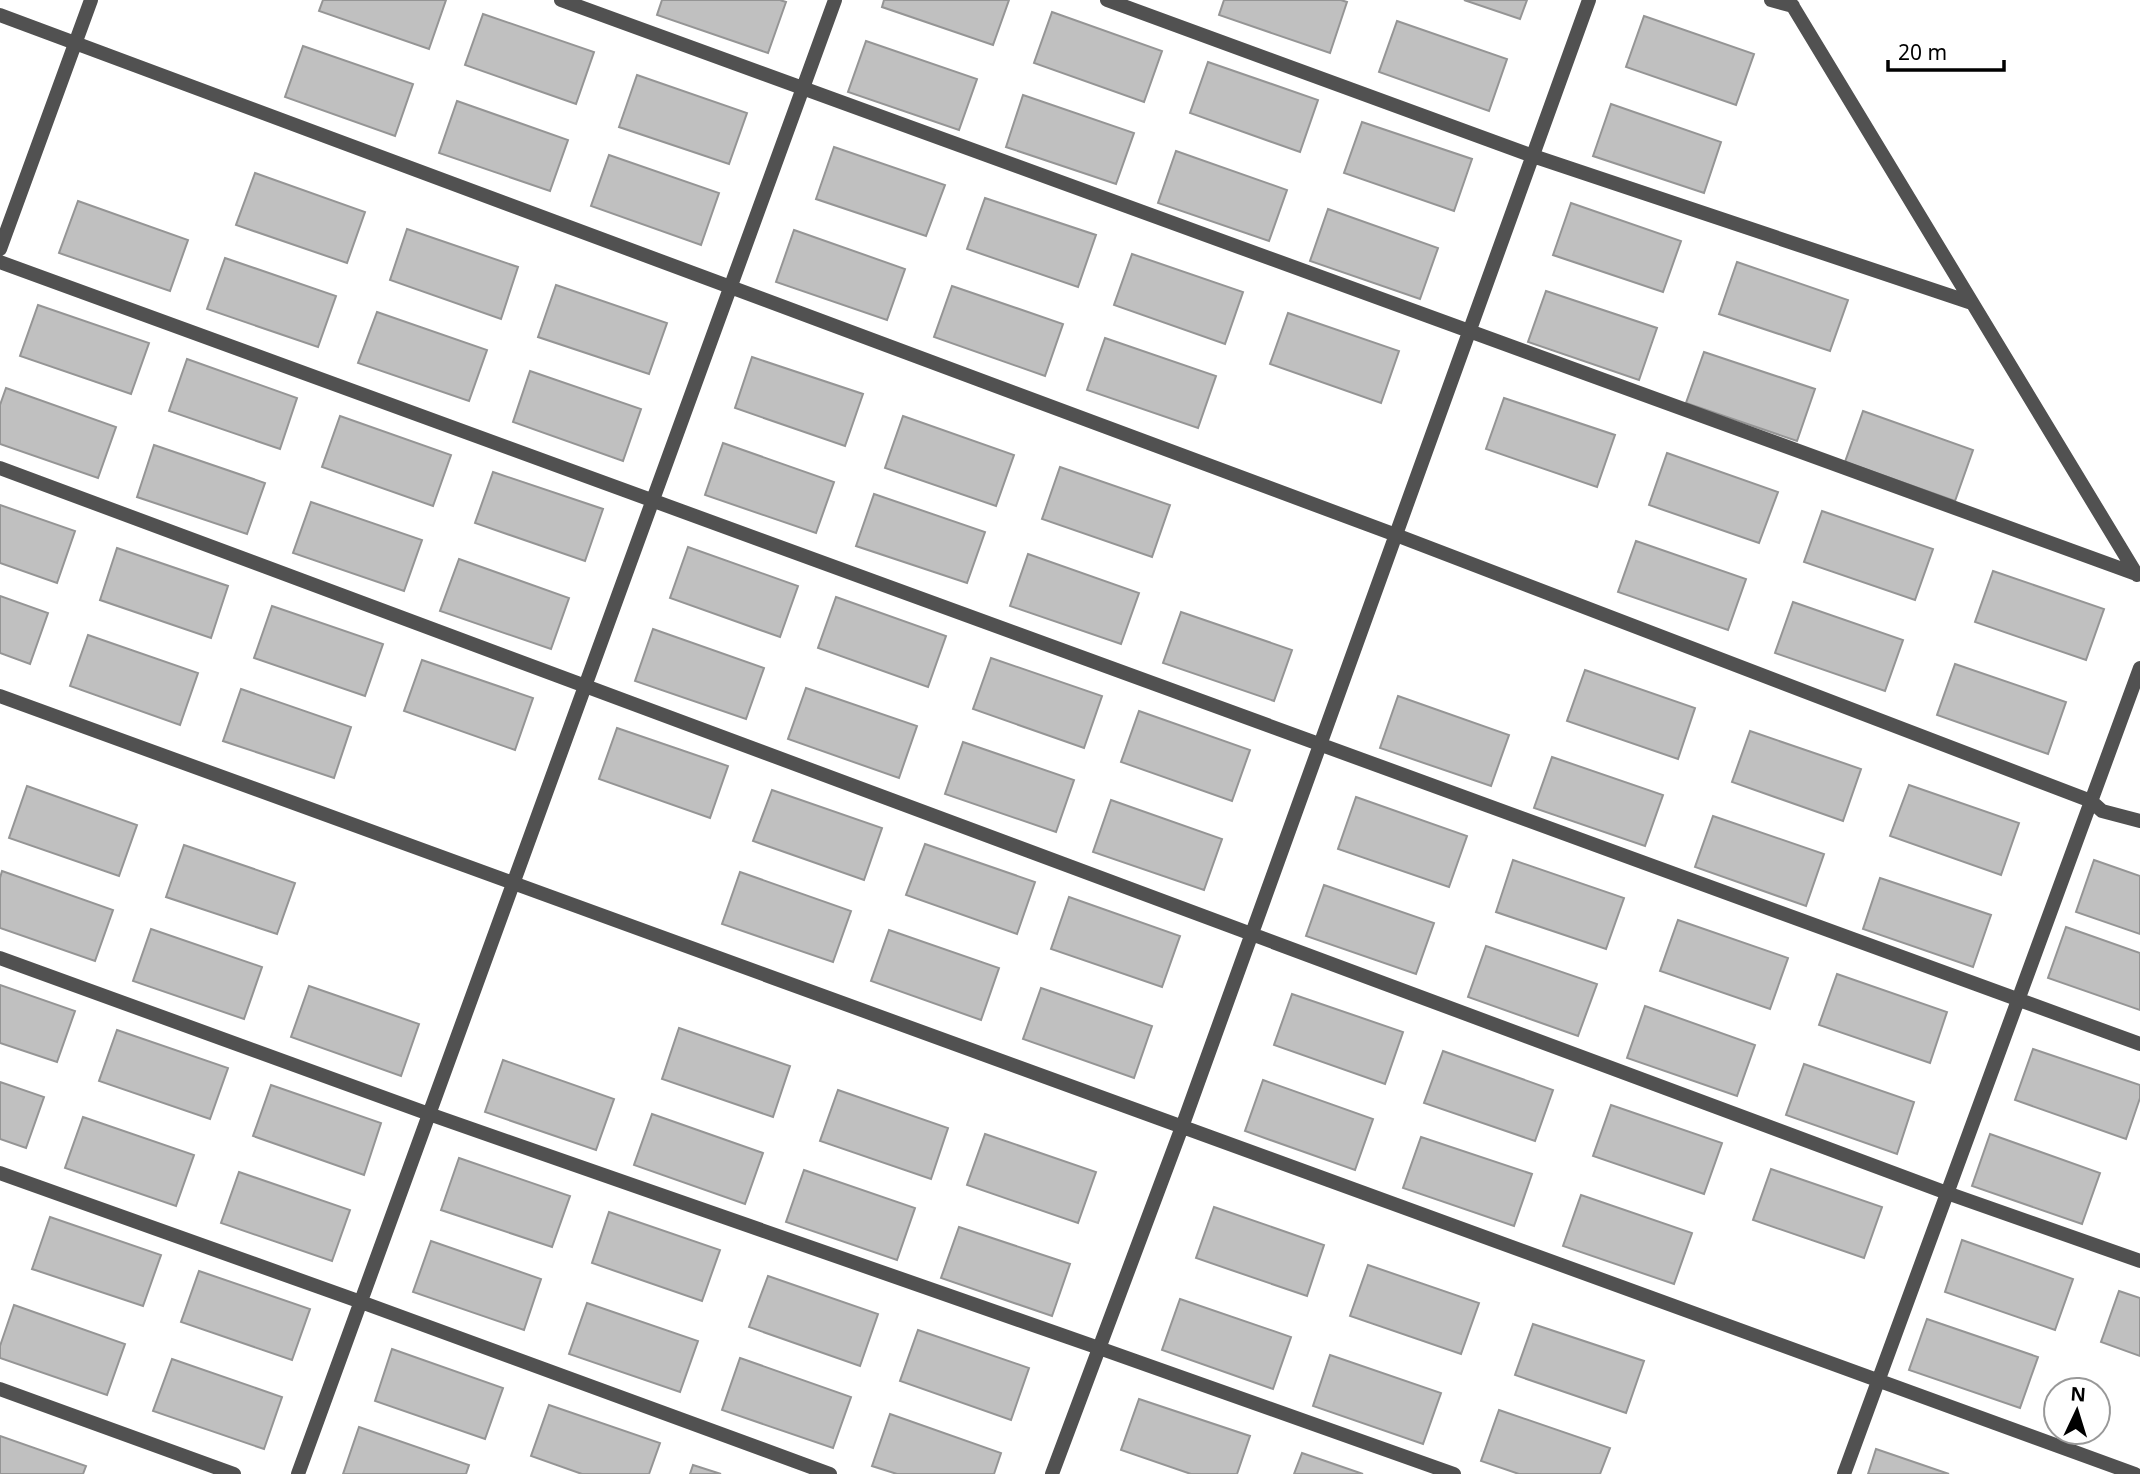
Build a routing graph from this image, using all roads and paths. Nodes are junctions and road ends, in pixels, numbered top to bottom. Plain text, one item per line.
1 (91, 0) edge
2 (561, 0) edge
3 (835, 0) edge
4 (1107, 0) edge
5 (1589, 0) edge
6 (1771, 0) edge
7 (1791, 3) edge
8 (0, 15) edge
9 (76, 43) junction
10 (803, 88) junction
11 (1534, 156) junction
12 (0, 249) edge
13 (0, 262) edge
14 (730, 288) junction
15 (1972, 303) junction
16 (1470, 331) junction
17 (0, 468) edge
18 (653, 500) junction
19 (1396, 535) junction
20 (2138, 577) edge
21 (2140, 668) edge
22 (585, 685) junction
23 (0, 696) edge
24 (1320, 744) junction
25 (2091, 802) junction
26 (2140, 821) edge
27 (513, 884) junction
28 (1252, 933) junction
29 (0, 958) edge
30 (2018, 999) junction
31 (2140, 1044) edge
32 (429, 1114) junction
33 (1182, 1127) junction
34 (0, 1173) edge
35 (1947, 1193) junction
36 (2140, 1261) edge
37 (361, 1303) junction
38 (1099, 1348) junction
39 (1878, 1380) junction
40 (0, 1389) edge
41 (234, 1474) edge
42 (298, 1474) edge
43 (830, 1474) edge
44 (1052, 1474) edge
45 (1454, 1474) edge
46 (1844, 1474) edge
47 (2135, 1474) edge

1 - 9 street
2 - 10 street
3 - 10 street
4 - 11 street
5 - 11 street
6 - 7 street
7 - 15 street
8 - 9 street
9 - 12 street
9 - 14 street
10 - 14 street
10 - 16 street
11 - 15 street
11 - 16 street
13 - 18 street
14 - 18 street
14 - 19 street
15 - 20 street
16 - 19 street
16 - 20 street
17 - 22 street
18 - 22 street
18 - 24 street
19 - 24 street
19 - 25 street
21 - 25 street
22 - 27 street
22 - 28 street
23 - 27 street
24 - 28 street
24 - 30 street
25 - 26 street
25 - 30 street
27 - 32 street
27 - 33 street
28 - 33 street
28 - 35 street
29 - 32 street
30 - 31 street
30 - 35 street
32 - 37 street
32 - 38 street
33 - 38 street
33 - 39 street
34 - 37 street
35 - 36 street
35 - 39 street
37 - 42 street
37 - 43 street
38 - 44 street
38 - 45 street
39 - 46 street
39 - 47 street
40 - 41 street

